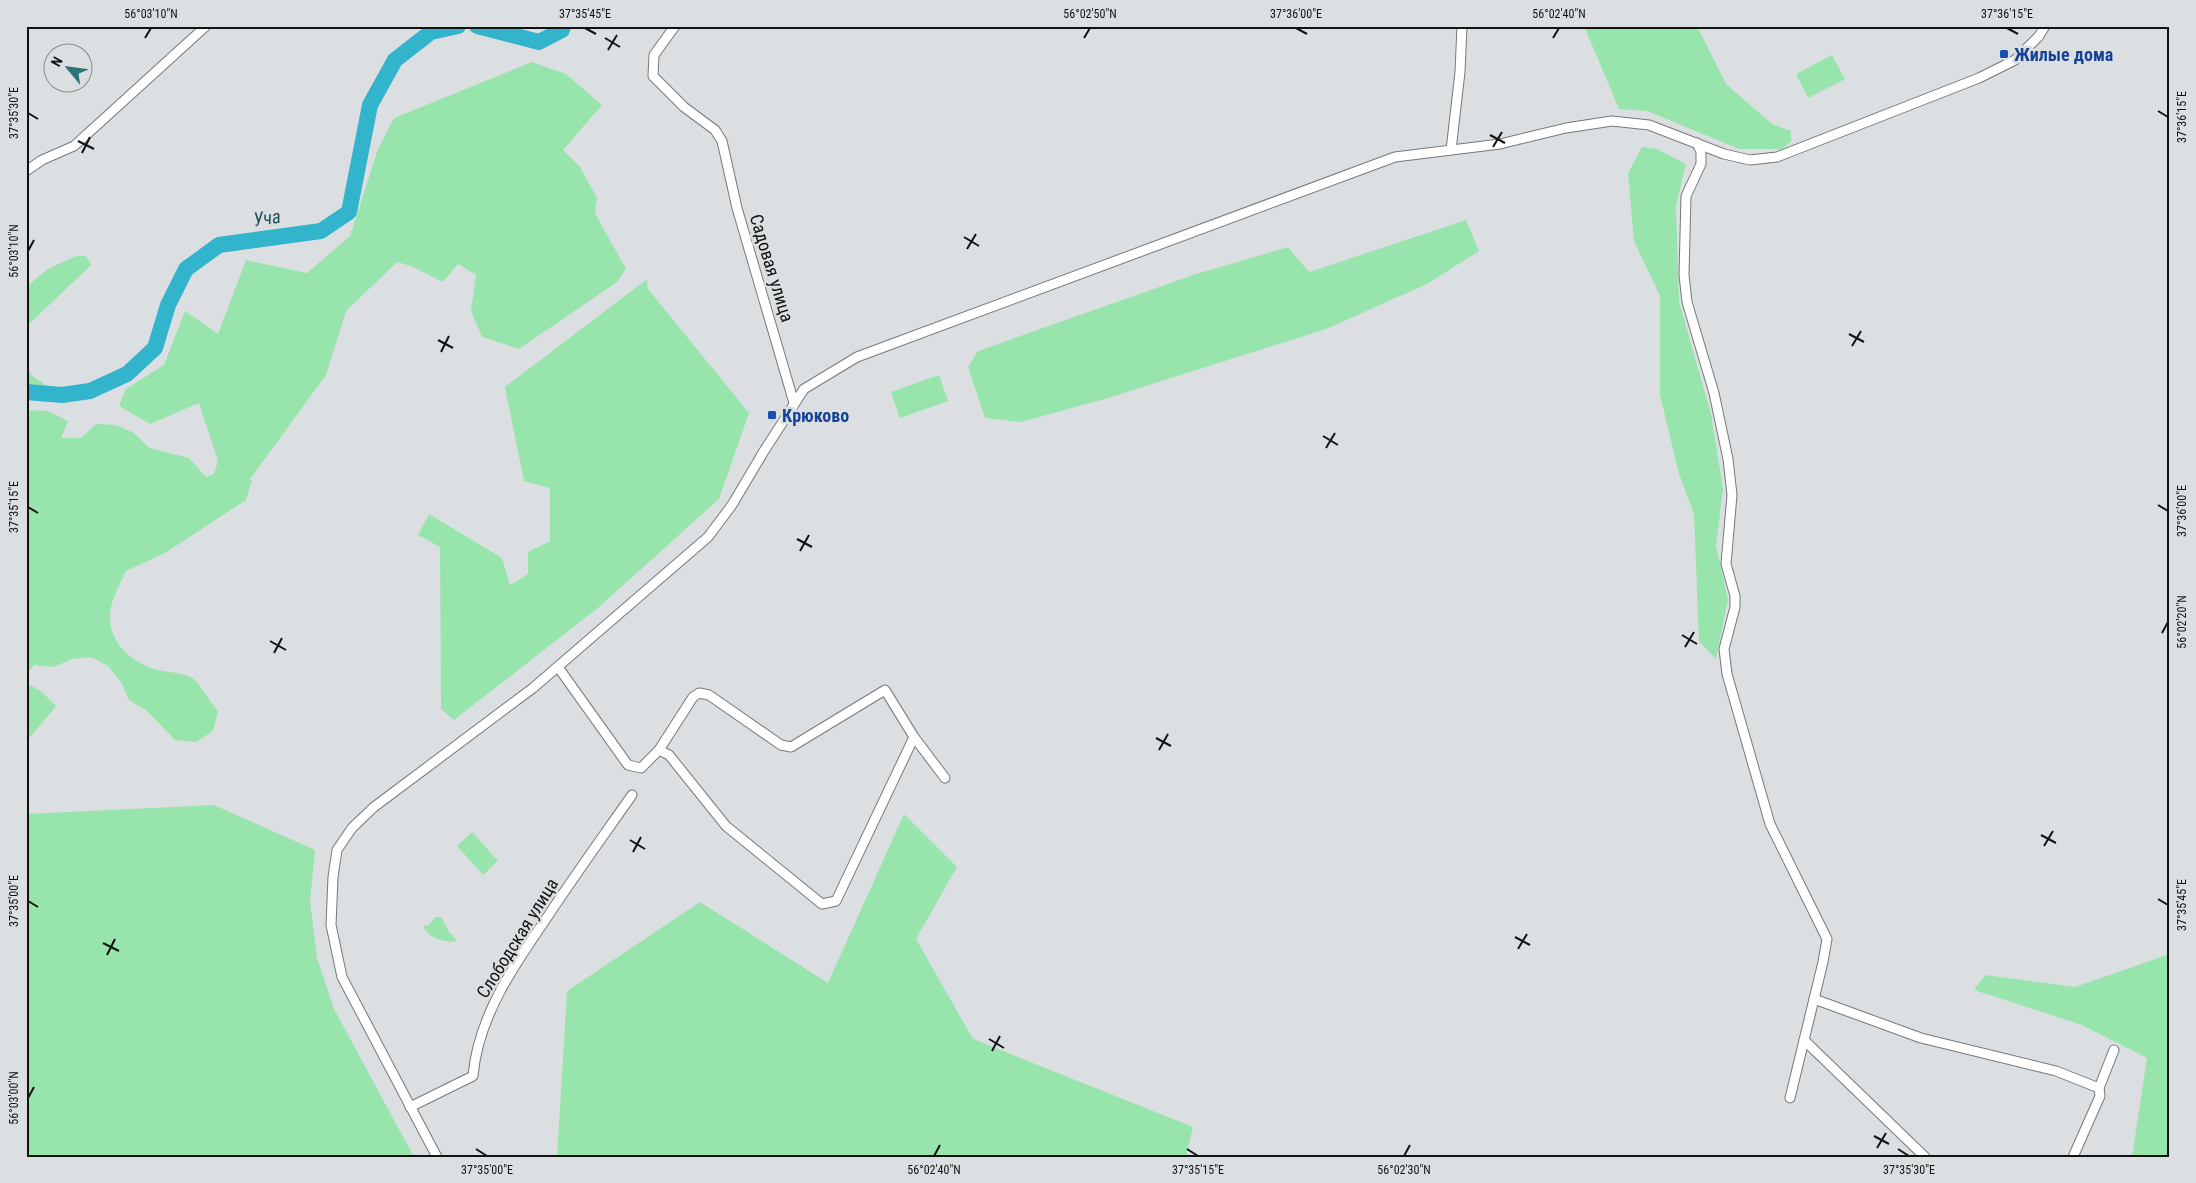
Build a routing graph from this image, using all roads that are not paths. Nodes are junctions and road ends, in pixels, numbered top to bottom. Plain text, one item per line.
1 (206, 26) edge
2 (675, 26) edge
3 (1462, 26) edge
4 (2045, 26) edge
5 (1697, 143) junction
6 (1451, 150) junction
7 (26, 171) edge
8 (794, 403) junction
9 (558, 667) junction
10 (914, 737) junction
11 (659, 750) junction
12 (945, 778) dead end
13 (632, 795) dead end
14 (1814, 999) junction
15 (1804, 1040) junction
16 (2114, 1050) dead end
17 (2099, 1088) junction
18 (1790, 1098) dead end
19 (410, 1107) junction
20 (437, 1157) edge
21 (1925, 1157) edge
22 (2073, 1157) edge

1 - 7 street
2 - 8 street, Садовая улица
3 - 6 street
4 - 5 street
5 - 6 street
5 - 14 street
6 - 8 street
8 - 9 street
9 - 11 street
9 - 19 street
10 - 11 street
10 - 11 street
10 - 12 street
13 - 19 street, Слободская улица
14 - 15 street
14 - 17 street
15 - 18 street
15 - 21 street
16 - 17 street
17 - 22 street
19 - 20 street

